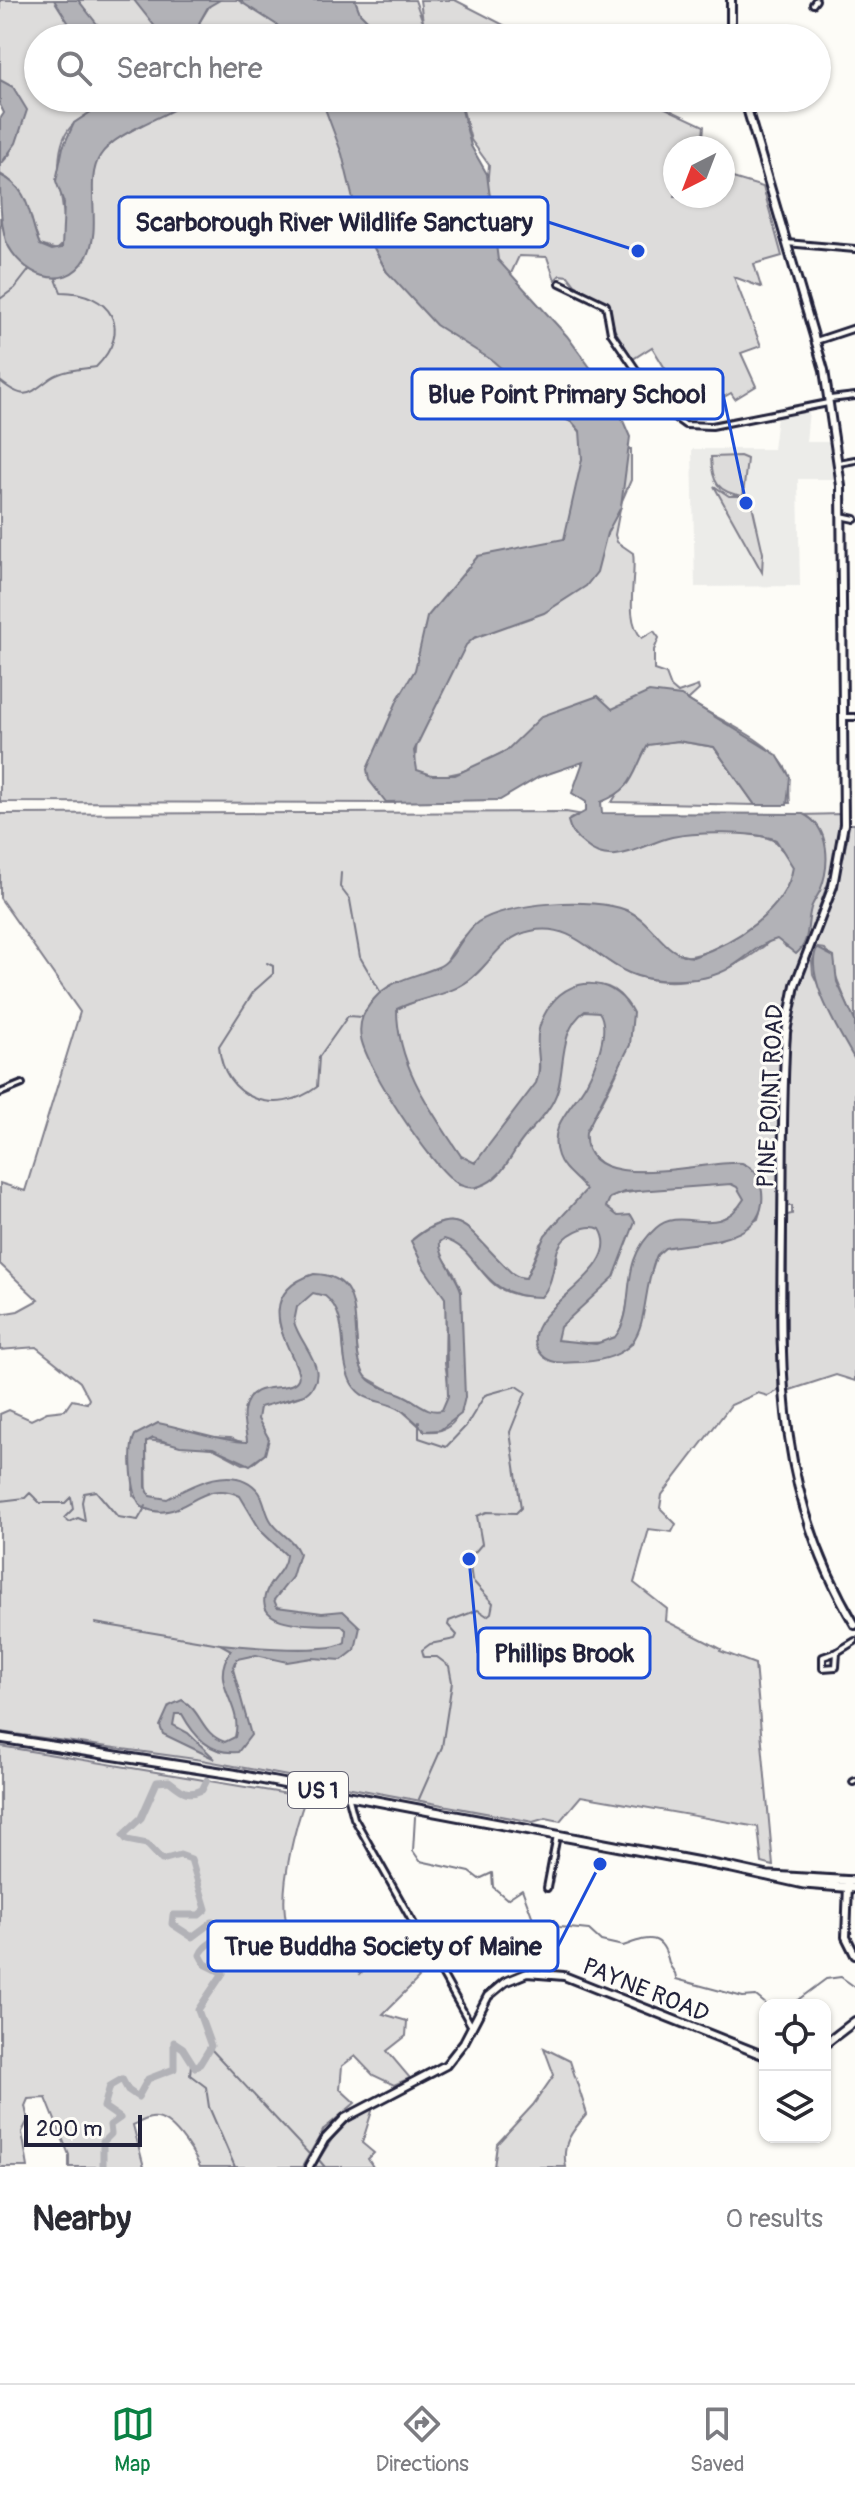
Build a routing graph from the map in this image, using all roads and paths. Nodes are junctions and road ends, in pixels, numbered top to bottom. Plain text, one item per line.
1 (731, 0) edge
2 (731, 24) edge
3 (748, 112) edge
4 (784, 243) junction
5 (855, 249) edge
6 (571, 281) dead end
7 (560, 283) dead end
8 (568, 287) junction
9 (855, 328) edge
10 (816, 341) junction
11 (855, 396) edge
12 (830, 401) junction
13 (855, 460) edge
14 (839, 463) junction
15 (841, 516) junction
16 (855, 519) edge
17 (845, 717) junction
18 (855, 717) edge
19 (22, 1084) dead end
20 (0, 1093) edge
21 (855, 1625) edge
22 (855, 1641) edge
23 (837, 1652) junction
24 (0, 1738) edge
25 (348, 1795) junction
26 (557, 1835) junction
27 (851, 1884) edge
28 (547, 1888) dead end
29 (855, 1955) edge
30 (855, 2021) edge
31 (472, 2027) junction
32 (831, 2039) edge
33 (759, 2054) edge
34 (309, 2167) edge

1 - 2 main road
3 - 4 main road, PINE POINT ROAD
4 - 5 street
4 - 10 main road, PINE POINT ROAD
6 - 8 street
7 - 8 street
8 - 12 street
9 - 10 street
10 - 12 main road, PINE POINT ROAD
11 - 12 street
12 - 14 main road, PINE POINT ROAD
13 - 14 street
14 - 15 main road, PINE POINT ROAD
15 - 16 street
15 - 17 main road, PINE POINT ROAD
17 - 18 street
17 - 21 main road, PINE POINT ROAD
19 - 20 street
22 - 23 street
23 - 23 street
24 - 25 main road, US 1
25 - 26 main road, US 1
25 - 31 street
26 - 27 main road, US 1
26 - 28 street
27 - 29 main road
30 - 32 main road
31 - 33 main road, PAYNE ROAD
31 - 34 main road, PAYNE ROAD

